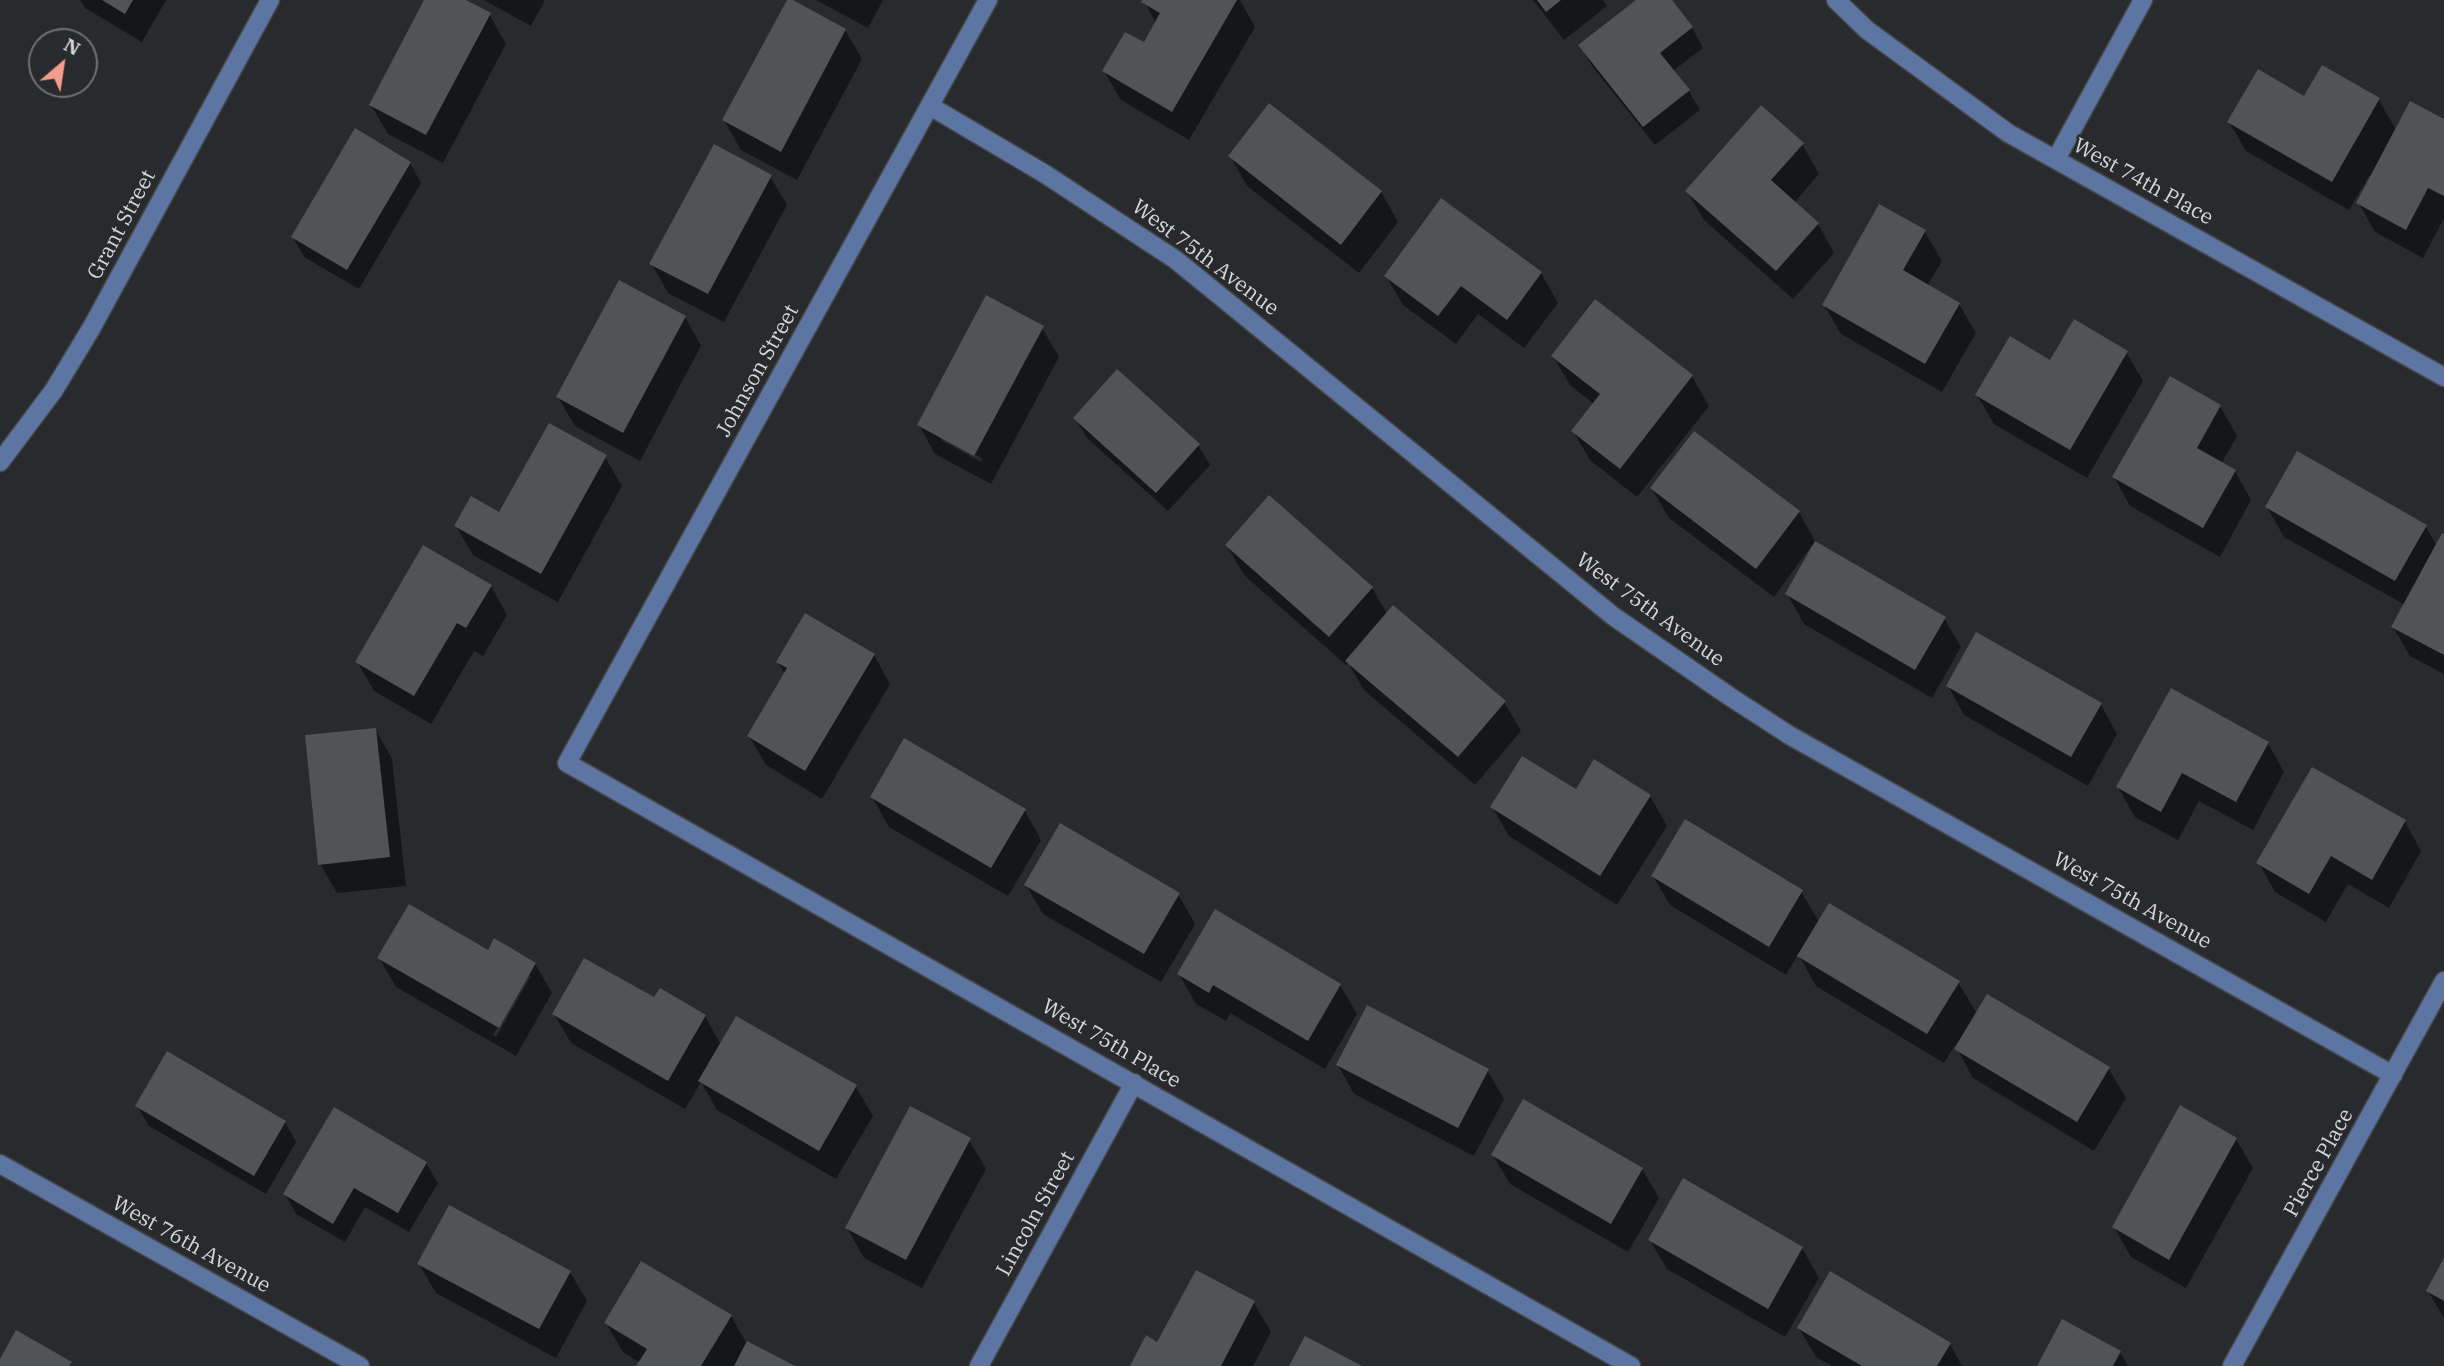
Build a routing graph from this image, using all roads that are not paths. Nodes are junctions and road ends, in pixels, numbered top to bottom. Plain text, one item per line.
1 (270, 0) edge
2 (988, 0) edge
3 (1836, 0) edge
4 (2143, 0) edge
5 (930, 106) junction
6 (2056, 159) junction
7 (2444, 377) edge
8 (0, 462) edge
9 (568, 763) joint
10 (2444, 981) edge
11 (2393, 1075) junction
12 (1133, 1083) junction
13 (0, 1164) edge
14 (360, 1366) edge
15 (979, 1366) edge
16 (1631, 1366) edge
17 (2232, 1366) edge

1 - 8 street, Grant Street
2 - 5 street, Johnson Street
3 - 6 street, West 74th Place
4 - 6 street
5 - 9 street, Johnson Street
5 - 11 street, West 75th Avenue
6 - 7 street, West 74th Place
9 - 12 street, West 75th Place
10 - 11 street, Pierce Place
11 - 17 street, Pierce Place
12 - 15 street, Lincoln Street
12 - 16 street, West 75th Place
13 - 14 street, West 76th Avenue

